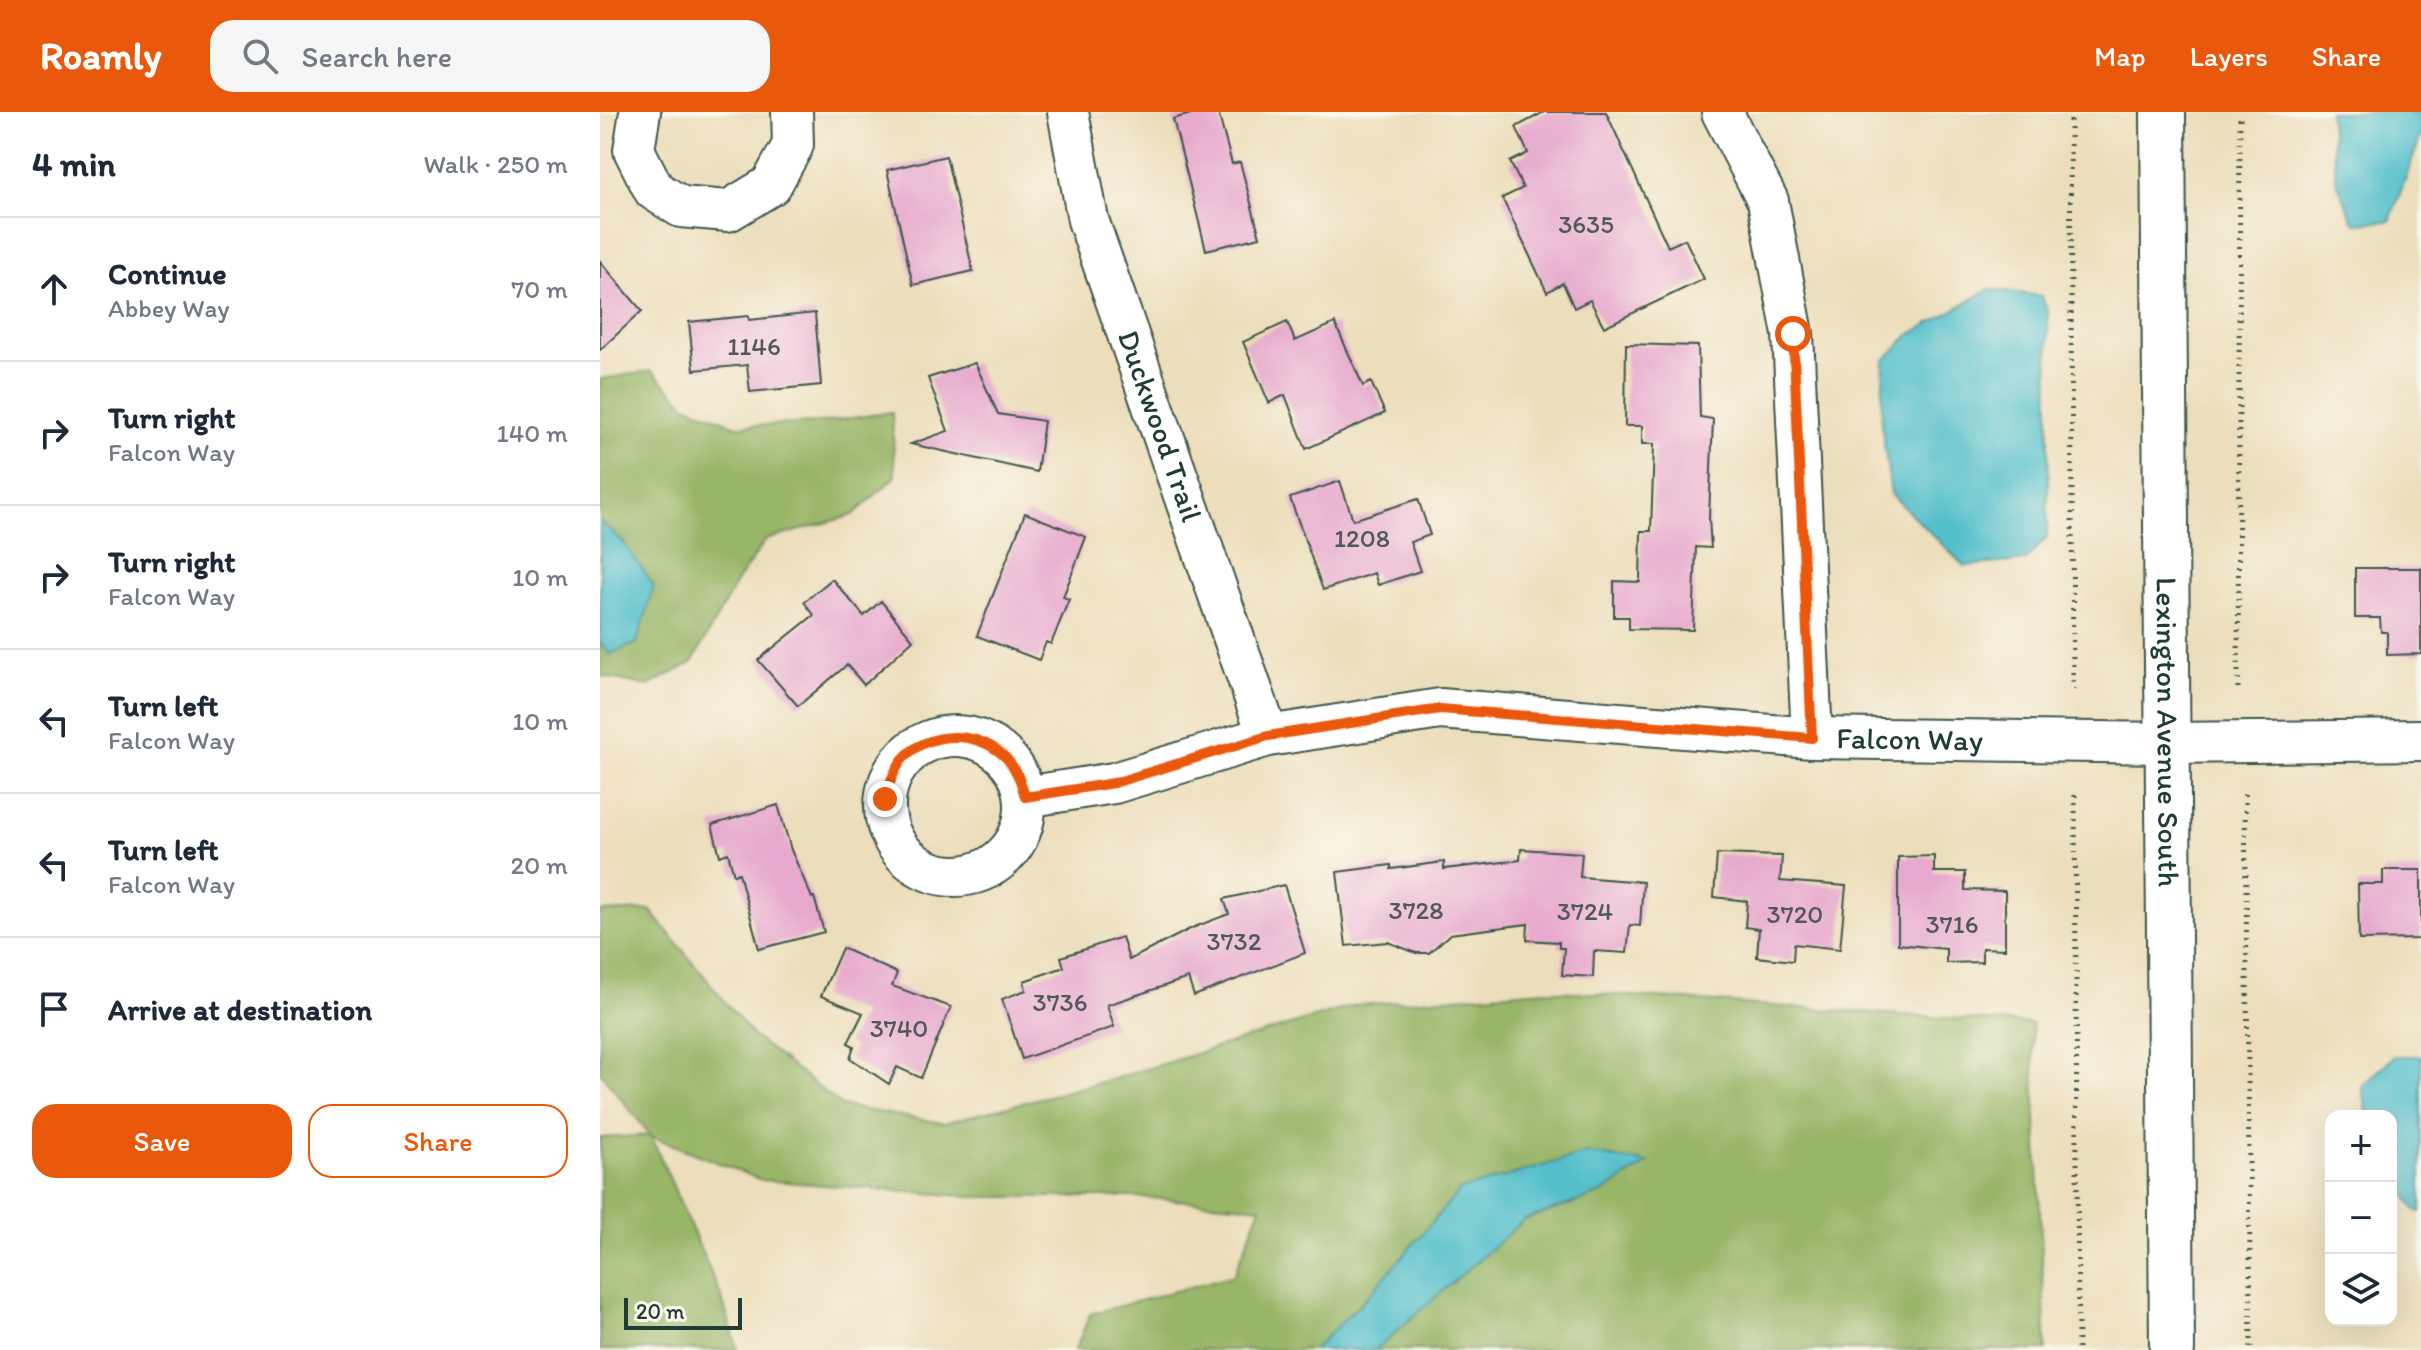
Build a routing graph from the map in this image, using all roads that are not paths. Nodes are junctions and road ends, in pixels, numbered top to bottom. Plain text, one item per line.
1 (640, 112) edge
2 (792, 112) edge
3 (1068, 112) edge
4 (1722, 112) edge
5 (2163, 112) edge
6 (1268, 736) junction
7 (1812, 738) junction
8 (2421, 740) edge
9 (2168, 743) junction
10 (1025, 797) dead end
11 (2172, 1350) edge

1 - 2 street
3 - 6 street, Duckwood Trail
4 - 7 street
5 - 9 street, Lexington Avenue South
6 - 7 street, Falcon Way
6 - 10 street, Falcon Way
7 - 9 street, Falcon Way
8 - 9 street, Falcon Way
9 - 11 street, Lexington Avenue South

